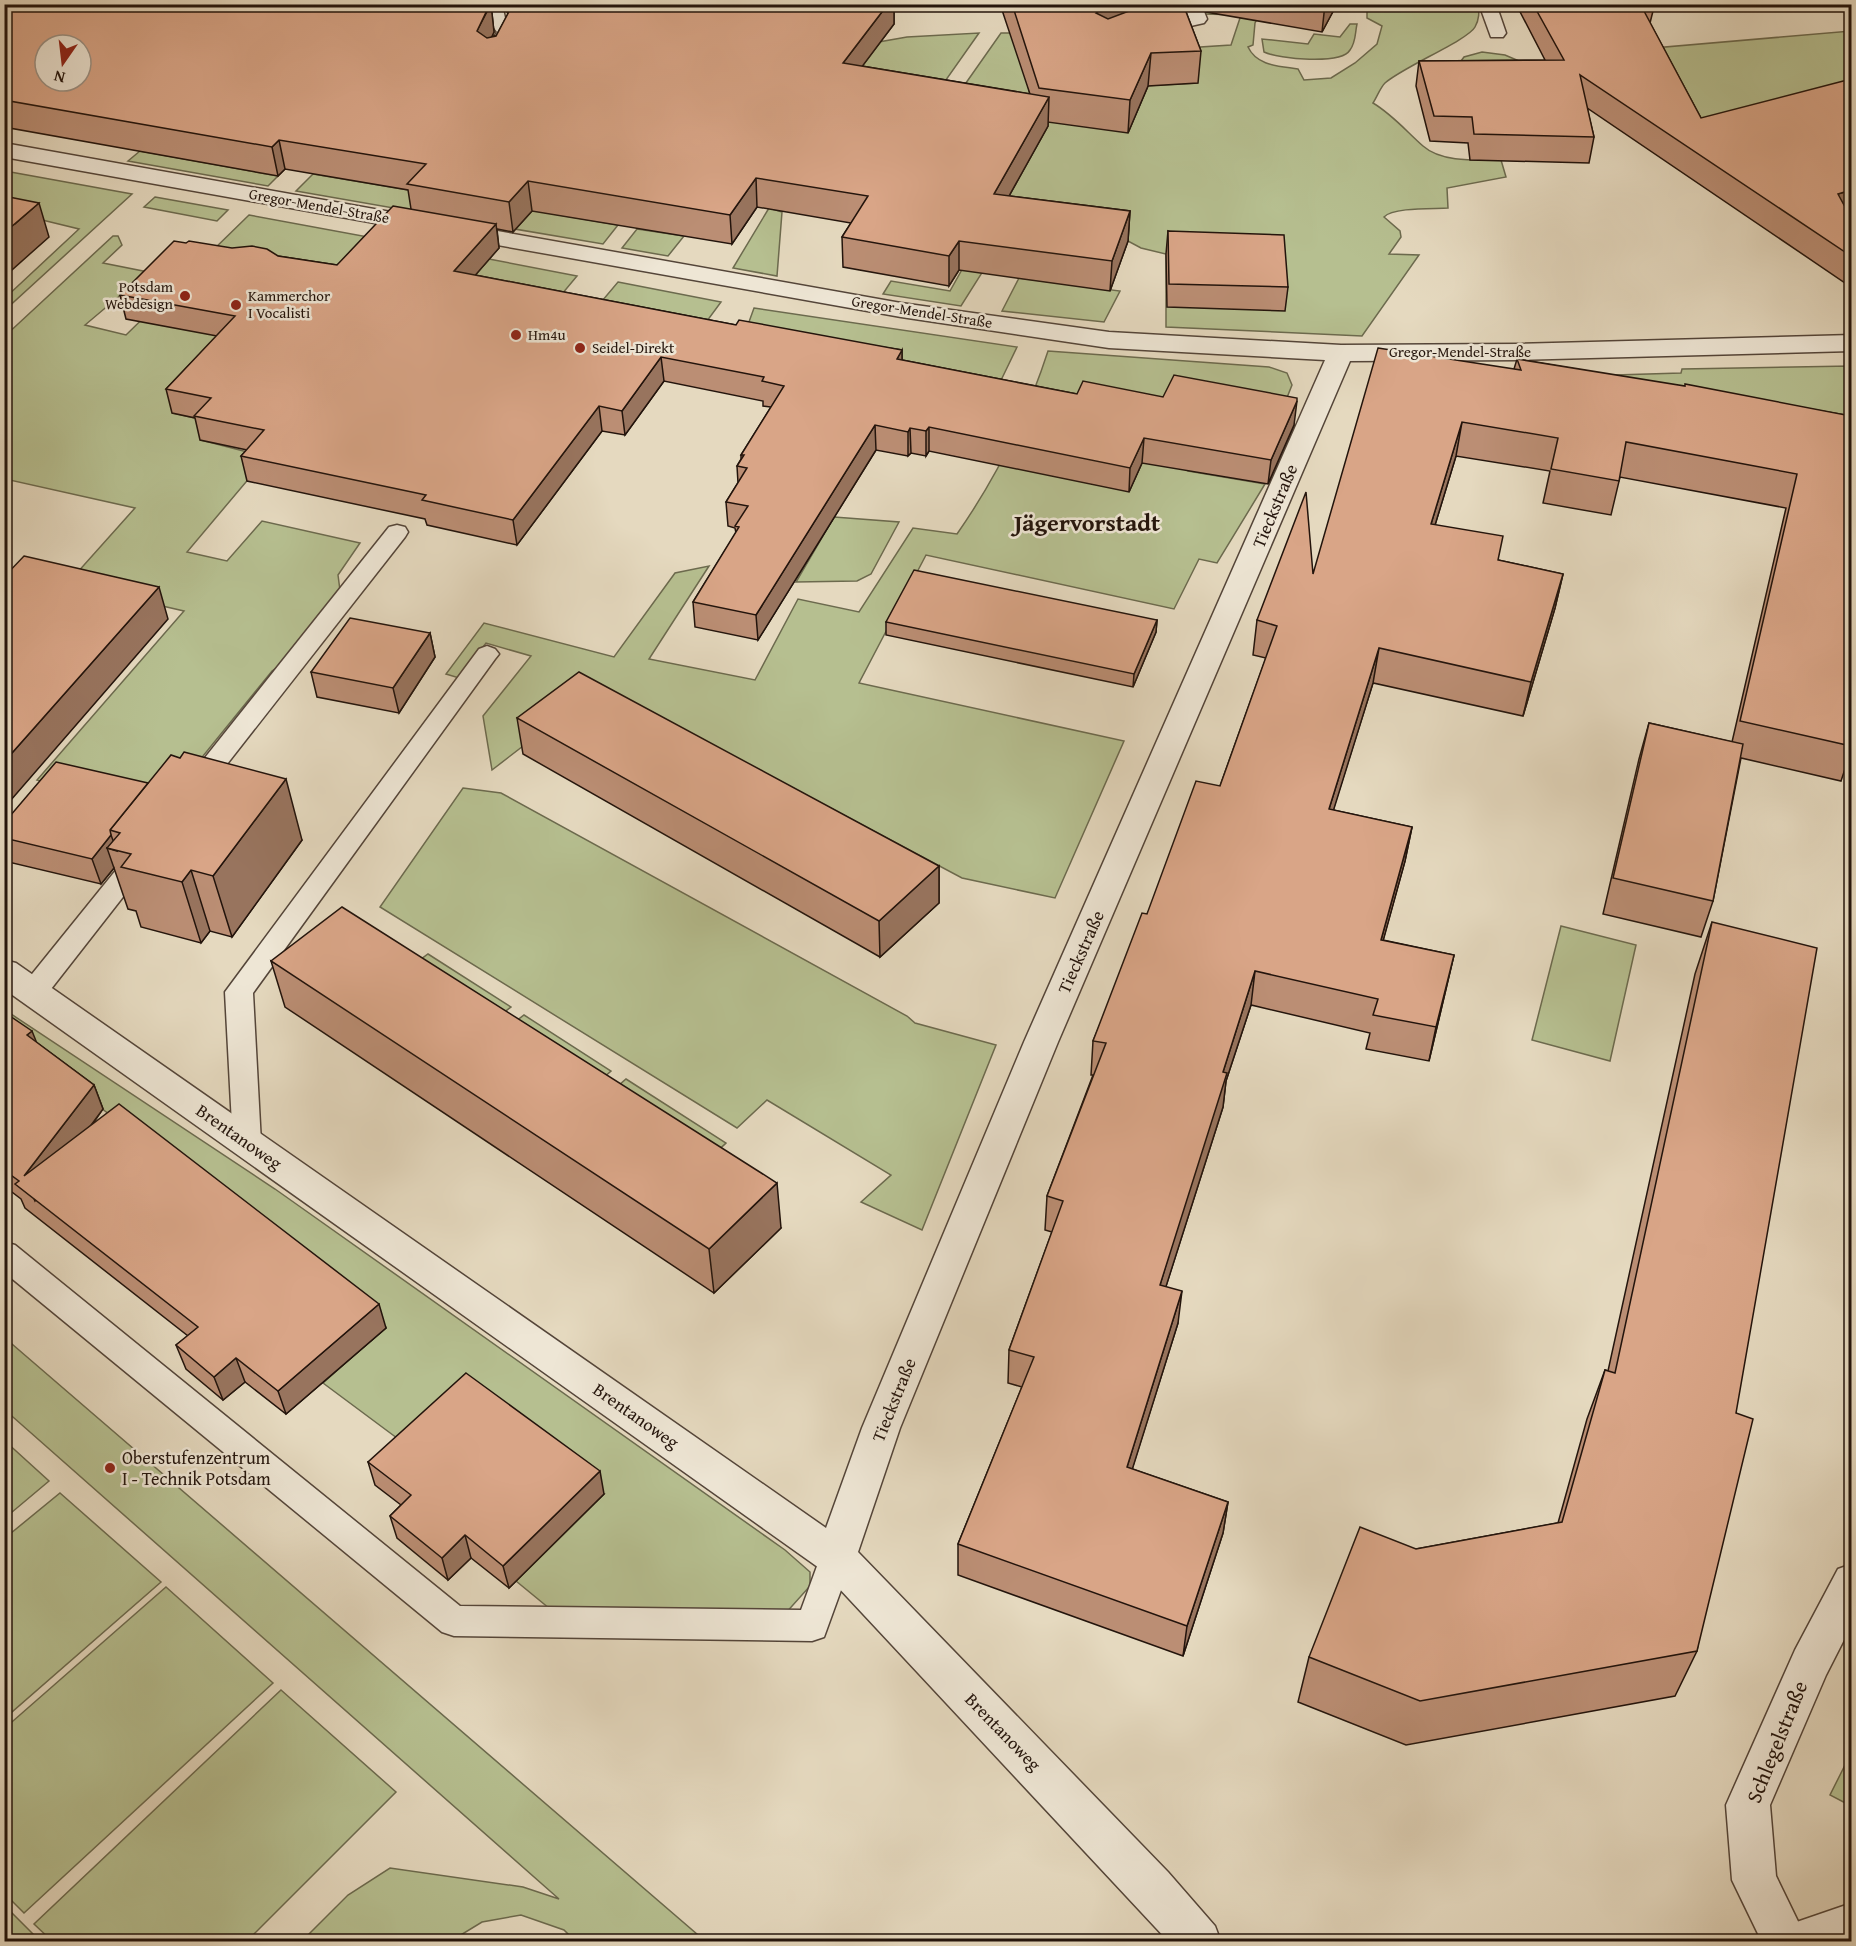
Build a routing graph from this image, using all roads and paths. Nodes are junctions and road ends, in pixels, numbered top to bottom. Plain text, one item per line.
1 (493, 4) edge
2 (1192, 4) edge
3 (1487, 4) edge
4 (1143, 32) edge
5 (1497, 33) dead end
6 (492, 59) edge
7 (4, 150) edge
8 (1851, 343) edge
9 (1341, 353) junction
10 (397, 532) dead end
11 (487, 654) dead end
12 (175, 813) edge
13 (153, 841) edge
14 (4, 972) edge
15 (34, 991) junction
16 (248, 1143) junction
17 (4, 1254) edge
18 (836, 1557) junction
19 (1851, 1582) edge
20 (1851, 1925) edge
21 (1199, 1941) edge
22 (1786, 1941) edge
23 (1801, 1941) edge

1 - 6 lane
2 - 4 lane
3 - 5 lane
7 - 9 street, Gregor-Mendel-Straße
8 - 9 street, Gregor-Mendel-Straße
9 - 18 street, Tieckstraße
10 - 12 lane
11 - 16 lane
13 - 15 lane
14 - 15 street, Brentanoweg
15 - 16 street, Brentanoweg
16 - 18 street, Brentanoweg
17 - 18 lane
18 - 21 street, Brentanoweg
19 - 22 street, Schlegelstraße
20 - 23 street

